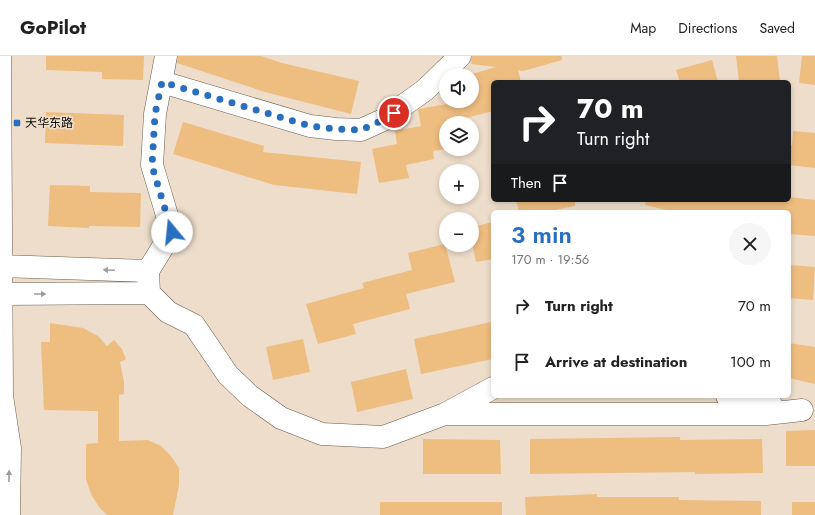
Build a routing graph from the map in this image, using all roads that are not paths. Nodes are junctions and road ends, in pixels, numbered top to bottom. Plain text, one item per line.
1 (166, 56) edge
2 (460, 56) edge
3 (0, 57) edge
4 (162, 82) junction
5 (1, 266) edge
6 (148, 271) junction
7 (149, 293) junction
8 (1, 294) junction
9 (491, 389) edge
10 (739, 398) edge
11 (1, 402) edge
12 (808, 410) edge
13 (445, 414) junction
14 (9, 515) edge

1 - 4 street
2 - 4 street
3 - 5 street
4 - 6 street
6 -> 5 street
5 - 8 street
6 - 7 street
8 -> 7 street
7 - 13 street
8 - 11 street
9 - 13 street
10 - 12 street
14 -> 11 street
12 - 13 street

